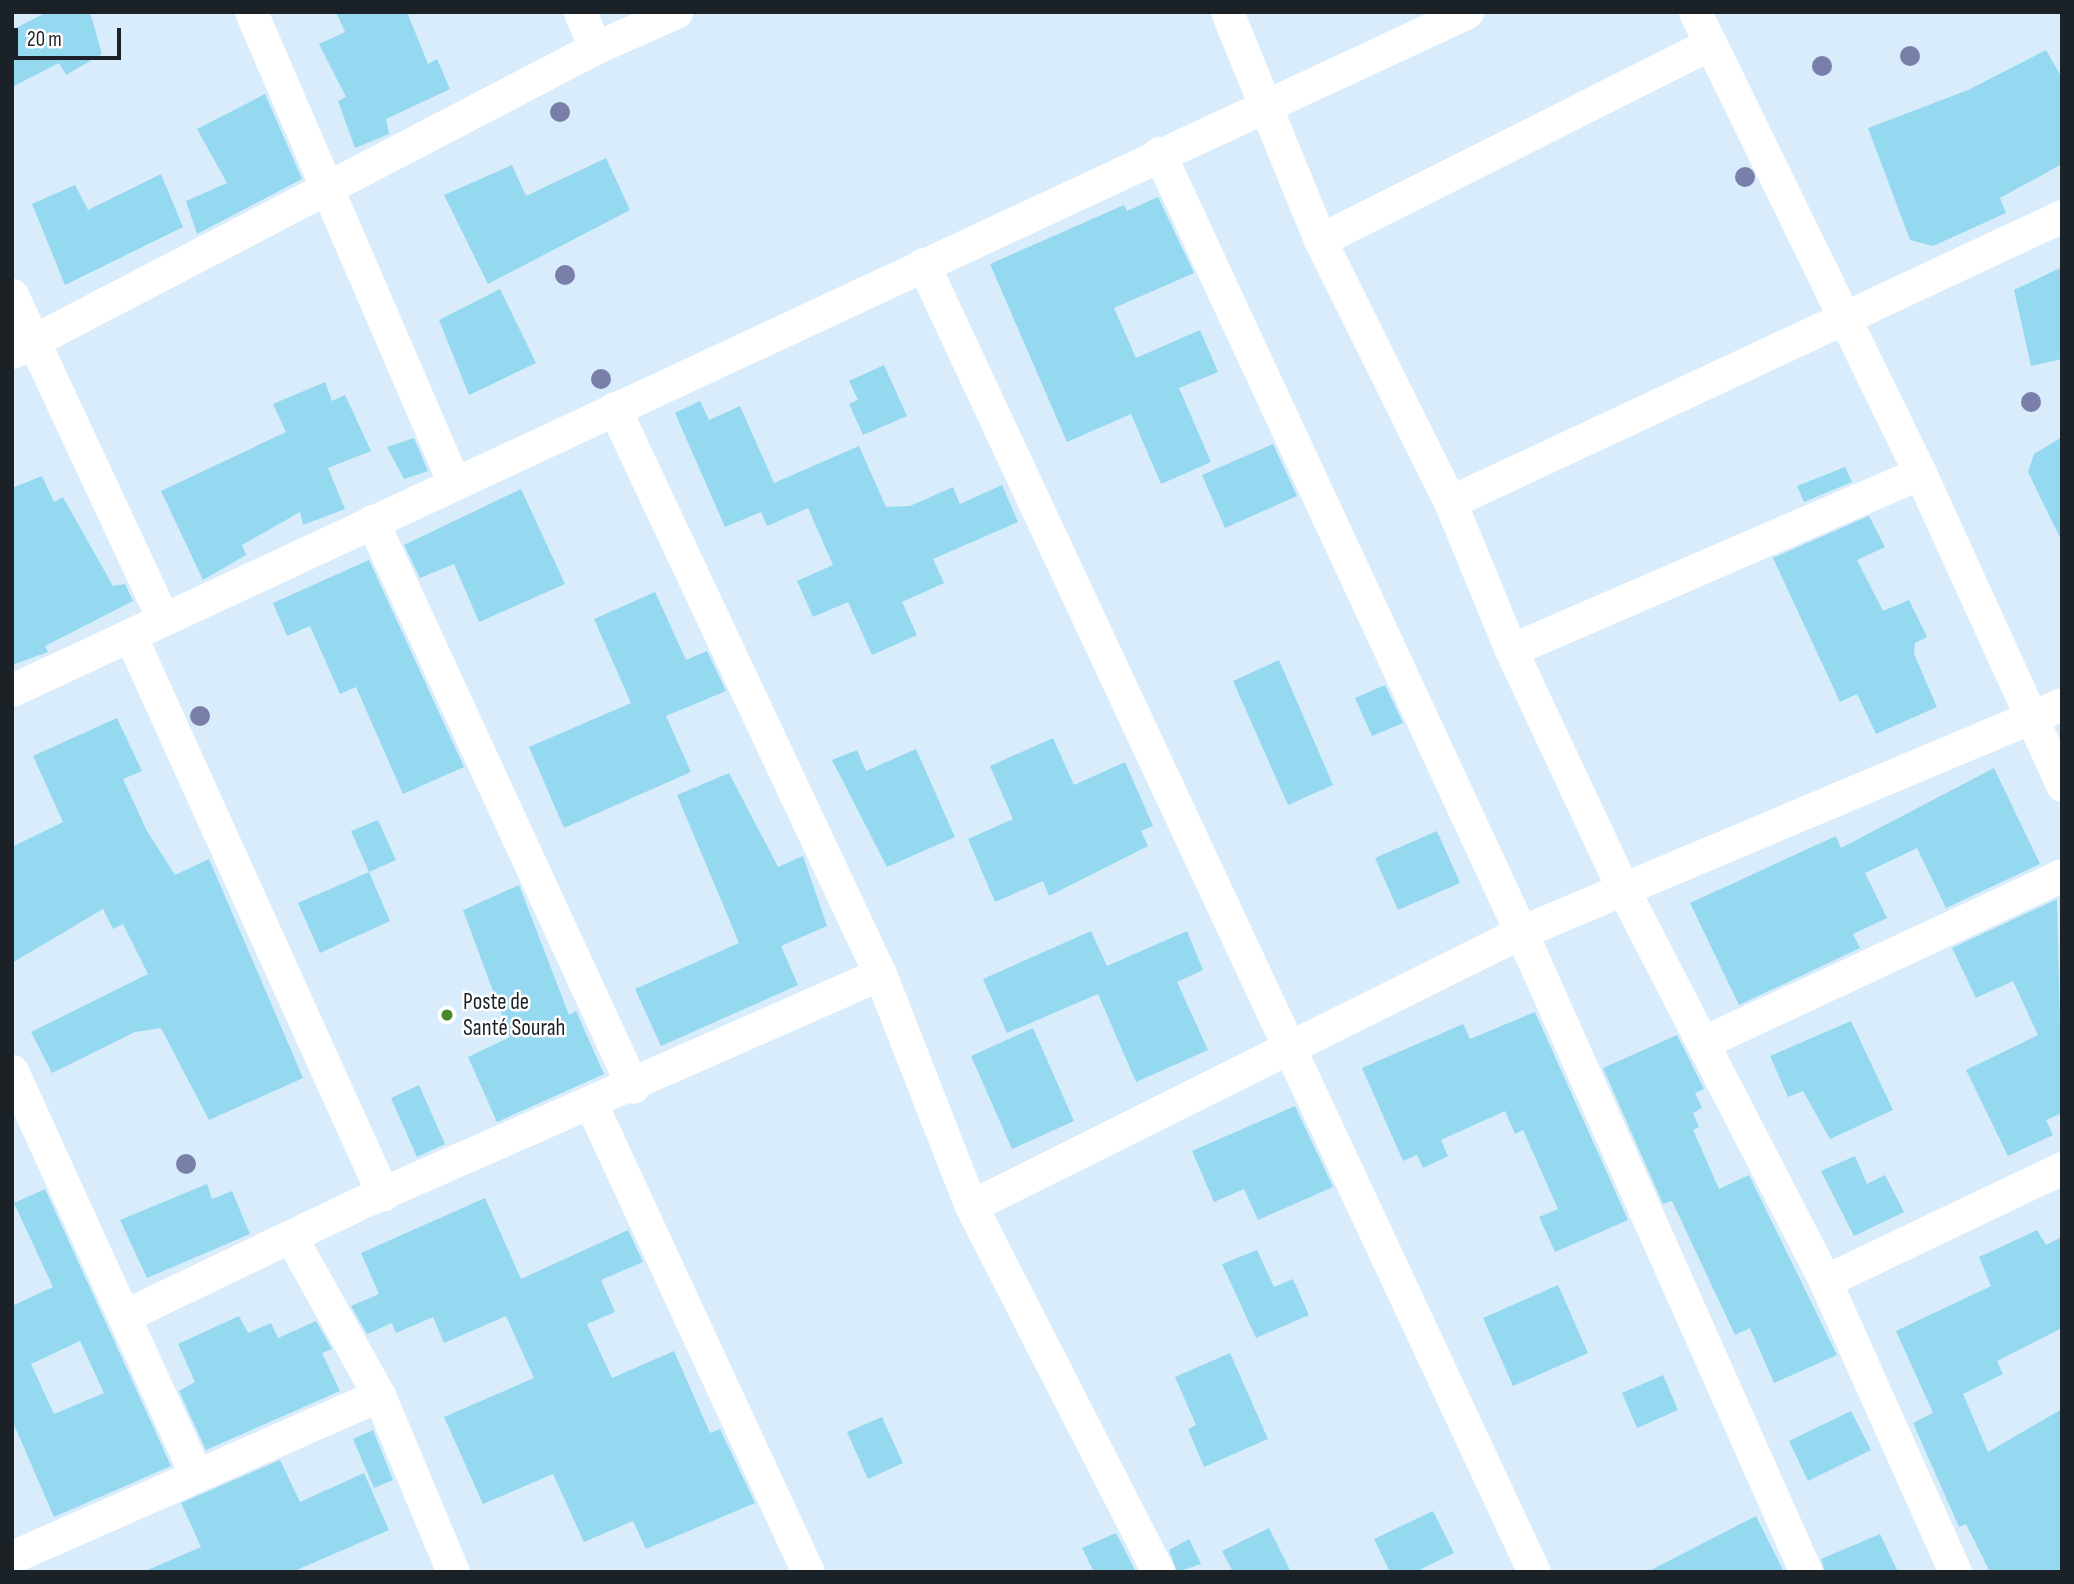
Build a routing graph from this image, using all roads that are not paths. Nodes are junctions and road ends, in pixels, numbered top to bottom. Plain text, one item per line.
1 (251, 12) edge
2 (580, 12) edge
3 (676, 12) edge
4 (1227, 12) edge
5 (1467, 12) edge
6 (1695, 12) edge
7 (1708, 45) junction
8 (595, 48) junction
9 (1264, 104) junction
10 (1159, 153) junction
11 (330, 187) junction
12 (2062, 216) edge
13 (1320, 240) junction
14 (923, 264) junction
15 (12, 295) edge
16 (1843, 317) junction
17 (25, 346) edge
18 (614, 408) junction
19 (1920, 473) junction
20 (454, 483) junction
21 (1450, 502) junction
22 (372, 521) junction
23 (163, 619) junction
24 (130, 635) junction
25 (1511, 650) junction
26 (12, 690) edge
27 (2062, 704) edge
28 (2029, 720) junction
29 (2062, 785) edge
30 (2062, 874) edge
31 (1623, 889) junction
32 (1521, 932) junction
33 (880, 974) junction
34 (1704, 1042) junction
35 (1287, 1051) junction
36 (12, 1071) edge
37 (634, 1087) junction
38 (593, 1106) junction
39 (2062, 1168) edge
40 (383, 1194) junction
41 (971, 1206) junction
42 (292, 1239) junction
43 (1825, 1281) junction
44 (126, 1315) junction
45 (379, 1395) junction
46 (195, 1473) junction
47 (12, 1557) edge
48 (453, 1572) edge
49 (808, 1572) edge
50 (1158, 1572) edge
51 (1534, 1572) edge
52 (1806, 1572) edge
53 (1955, 1572) edge

1 - 11 street
2 - 8 street
3 - 8 street
4 - 9 street
5 - 9 street
6 - 7 street
7 - 13 street
7 - 16 street
8 - 11 street
9 - 10 street
9 - 13 street
10 - 14 street
10 - 32 street
11 - 17 street
11 - 20 street
12 - 16 street
13 - 21 street
14 - 18 street
14 - 35 street
15 - 17 street
16 - 19 street
16 - 21 street
17 - 23 street
18 - 20 street
18 - 33 street
19 - 25 street
19 - 28 street
20 - 22 street
21 - 25 street
22 - 23 street
22 - 37 street
23 - 24 street
24 - 26 street
24 - 40 street
25 - 31 street
27 - 28 street
28 - 29 street
28 - 31 street
30 - 34 street
31 - 32 street
31 - 34 street
32 - 35 street
32 - 52 street
33 - 37 street
33 - 41 street
34 - 43 street
35 - 41 street
35 - 51 street
36 - 44 street
37 - 38 street
38 - 40 street
38 - 49 street
39 - 43 street
40 - 42 street
41 - 50 street
42 - 44 street
42 - 45 street
43 - 53 street
44 - 46 street
45 - 46 street
45 - 48 street
46 - 47 street

